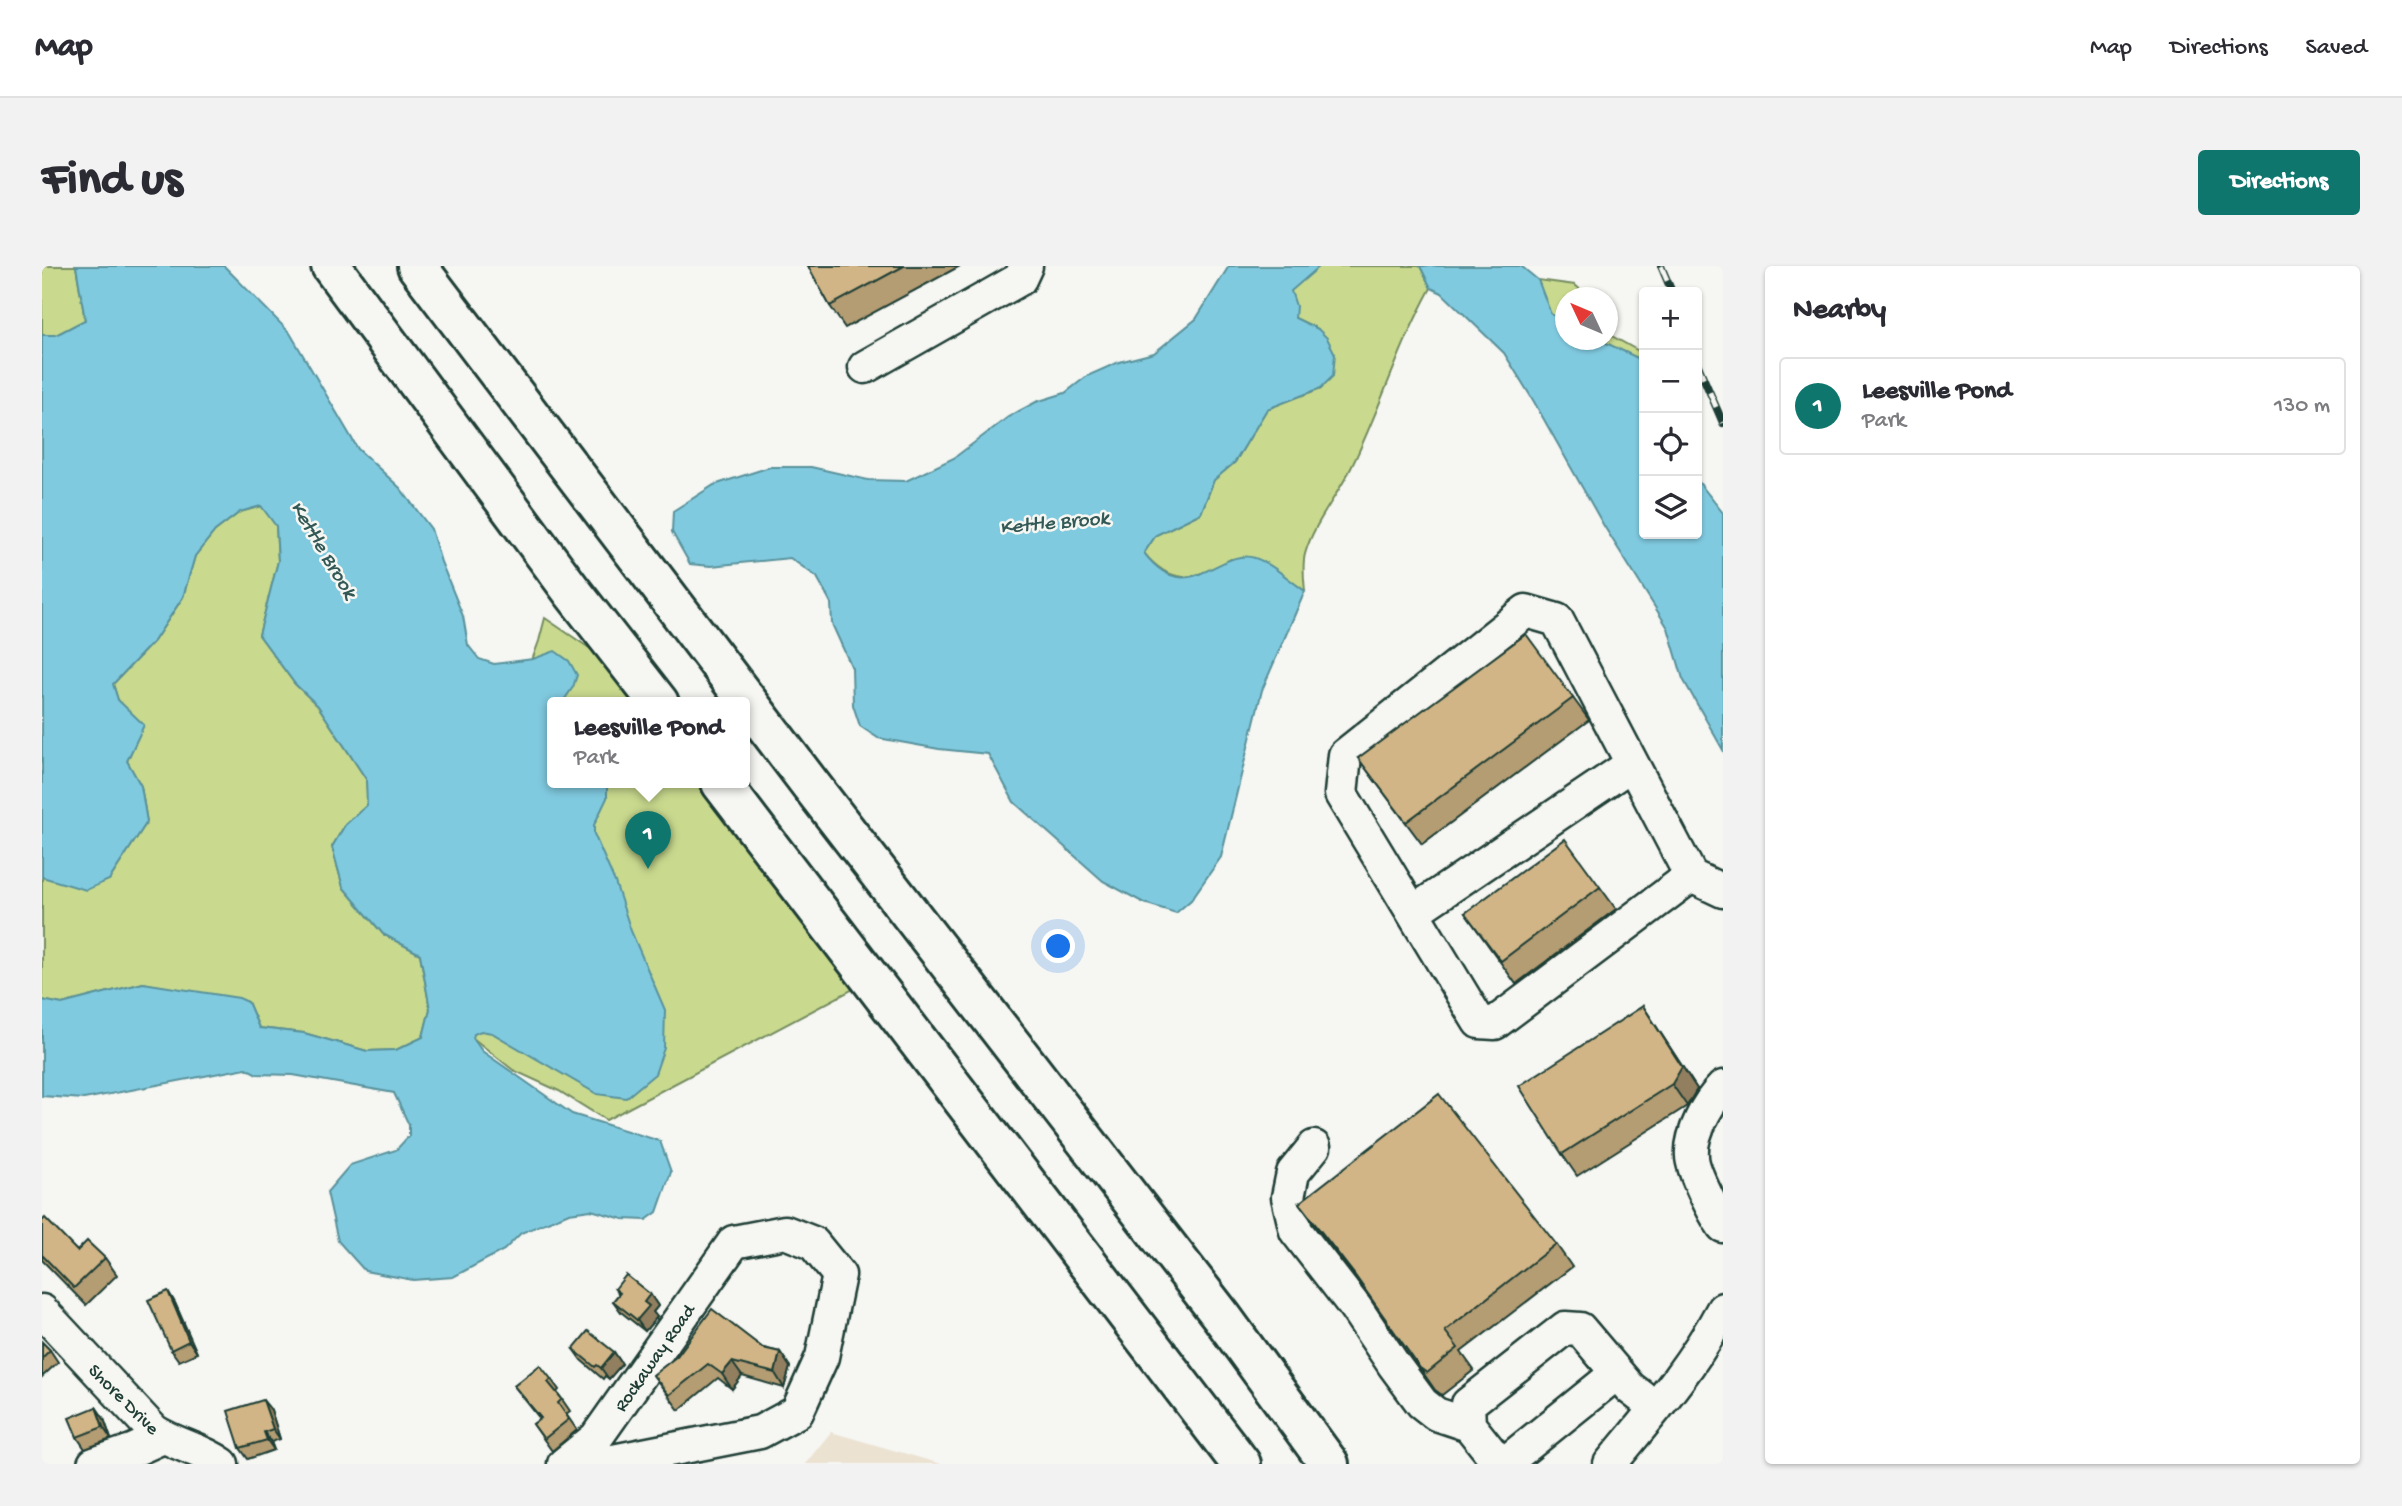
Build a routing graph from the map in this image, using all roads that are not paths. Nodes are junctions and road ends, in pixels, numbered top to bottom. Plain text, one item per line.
1 (331, 266) edge
2 (417, 266) edge
3 (1026, 266) edge
4 (865, 367) dead end
5 (654, 697) edge
6 (744, 697) edge
7 (750, 705) edge
8 (1632, 764) junction
9 (725, 788) edge
10 (1691, 876) junction
11 (1723, 891) edge
12 (1413, 912) junction
13 (1723, 1087) edge
14 (1314, 1147) dead end
15 (1723, 1226) edge
16 (1723, 1309) edge
17 (42, 1311) edge
18 (1617, 1373) junction
19 (1656, 1408) junction
20 (1469, 1425) junction
21 (163, 1437) junction
22 (1625, 1457) edge
23 (94, 1464) edge
24 (222, 1464) edge
25 (564, 1464) edge
26 (598, 1464) edge
27 (1241, 1464) edge
28 (1328, 1464) edge
29 (1502, 1464) edge

1 - 5 highway
2 - 6 highway
3 - 4 street
7 - 28 highway
8 - 10 street
8 - 12 street
8 - 12 street
9 - 27 highway
10 - 11 street
10 - 12 street
13 - 15 street
14 - 20 street
16 - 19 street
17 - 21 street, Shore Drive
18 - 19 street
18 - 20 street
18 - 29 street
19 - 22 street
20 - 29 street
21 - 23 street
21 - 24 street, Shore Drive
25 - 26 street, Rockaway Road

